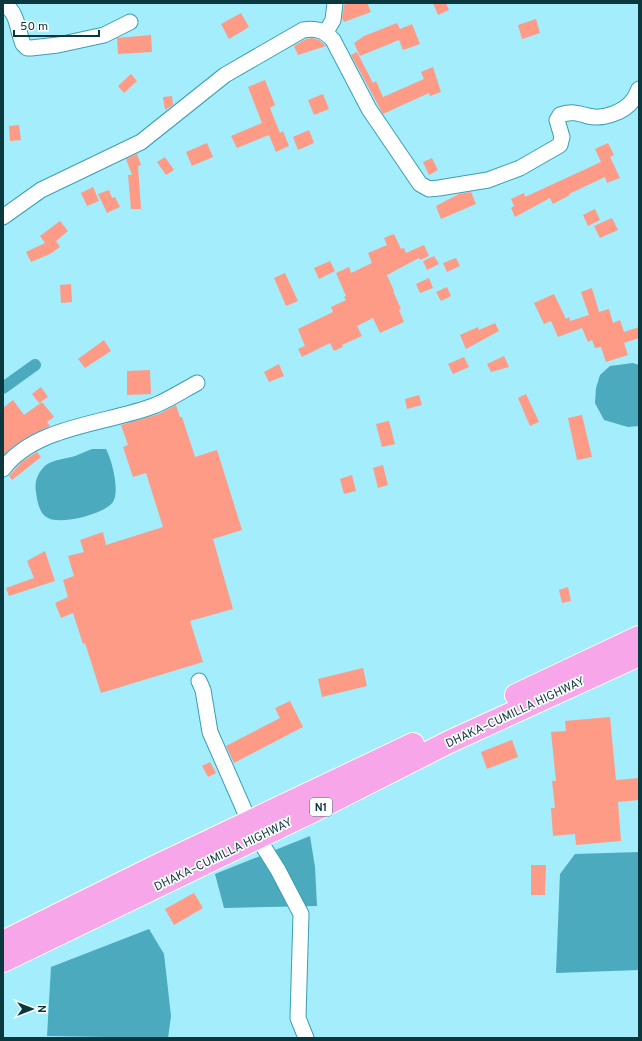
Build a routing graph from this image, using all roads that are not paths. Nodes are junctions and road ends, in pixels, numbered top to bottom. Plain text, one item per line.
1 (335, 3) edge
2 (3, 4) edge
3 (130, 22) dead end
4 (326, 32) junction
5 (639, 89) edge
6 (3, 218) edge
7 (197, 383) dead end
8 (3, 469) edge
9 (639, 637) edge
10 (639, 655) edge
11 (199, 681) dead end
12 (253, 829) junction
13 (3, 942) edge
14 (3, 961) edge
15 (306, 1038) edge

1 - 4 street
2 - 3 street
4 - 5 street
4 - 6 street
7 - 8 street
9 - 12 highway, DHAKA–CUMILLA HIGHWAY / N1
10 - 12 highway, DHAKA–CUMILLA HIGHWAY / N1
11 - 12 street
12 - 13 highway, DHAKA–CUMILLA HIGHWAY / N1
12 - 14 highway, DHAKA–CUMILLA HIGHWAY / N1
12 - 15 street

